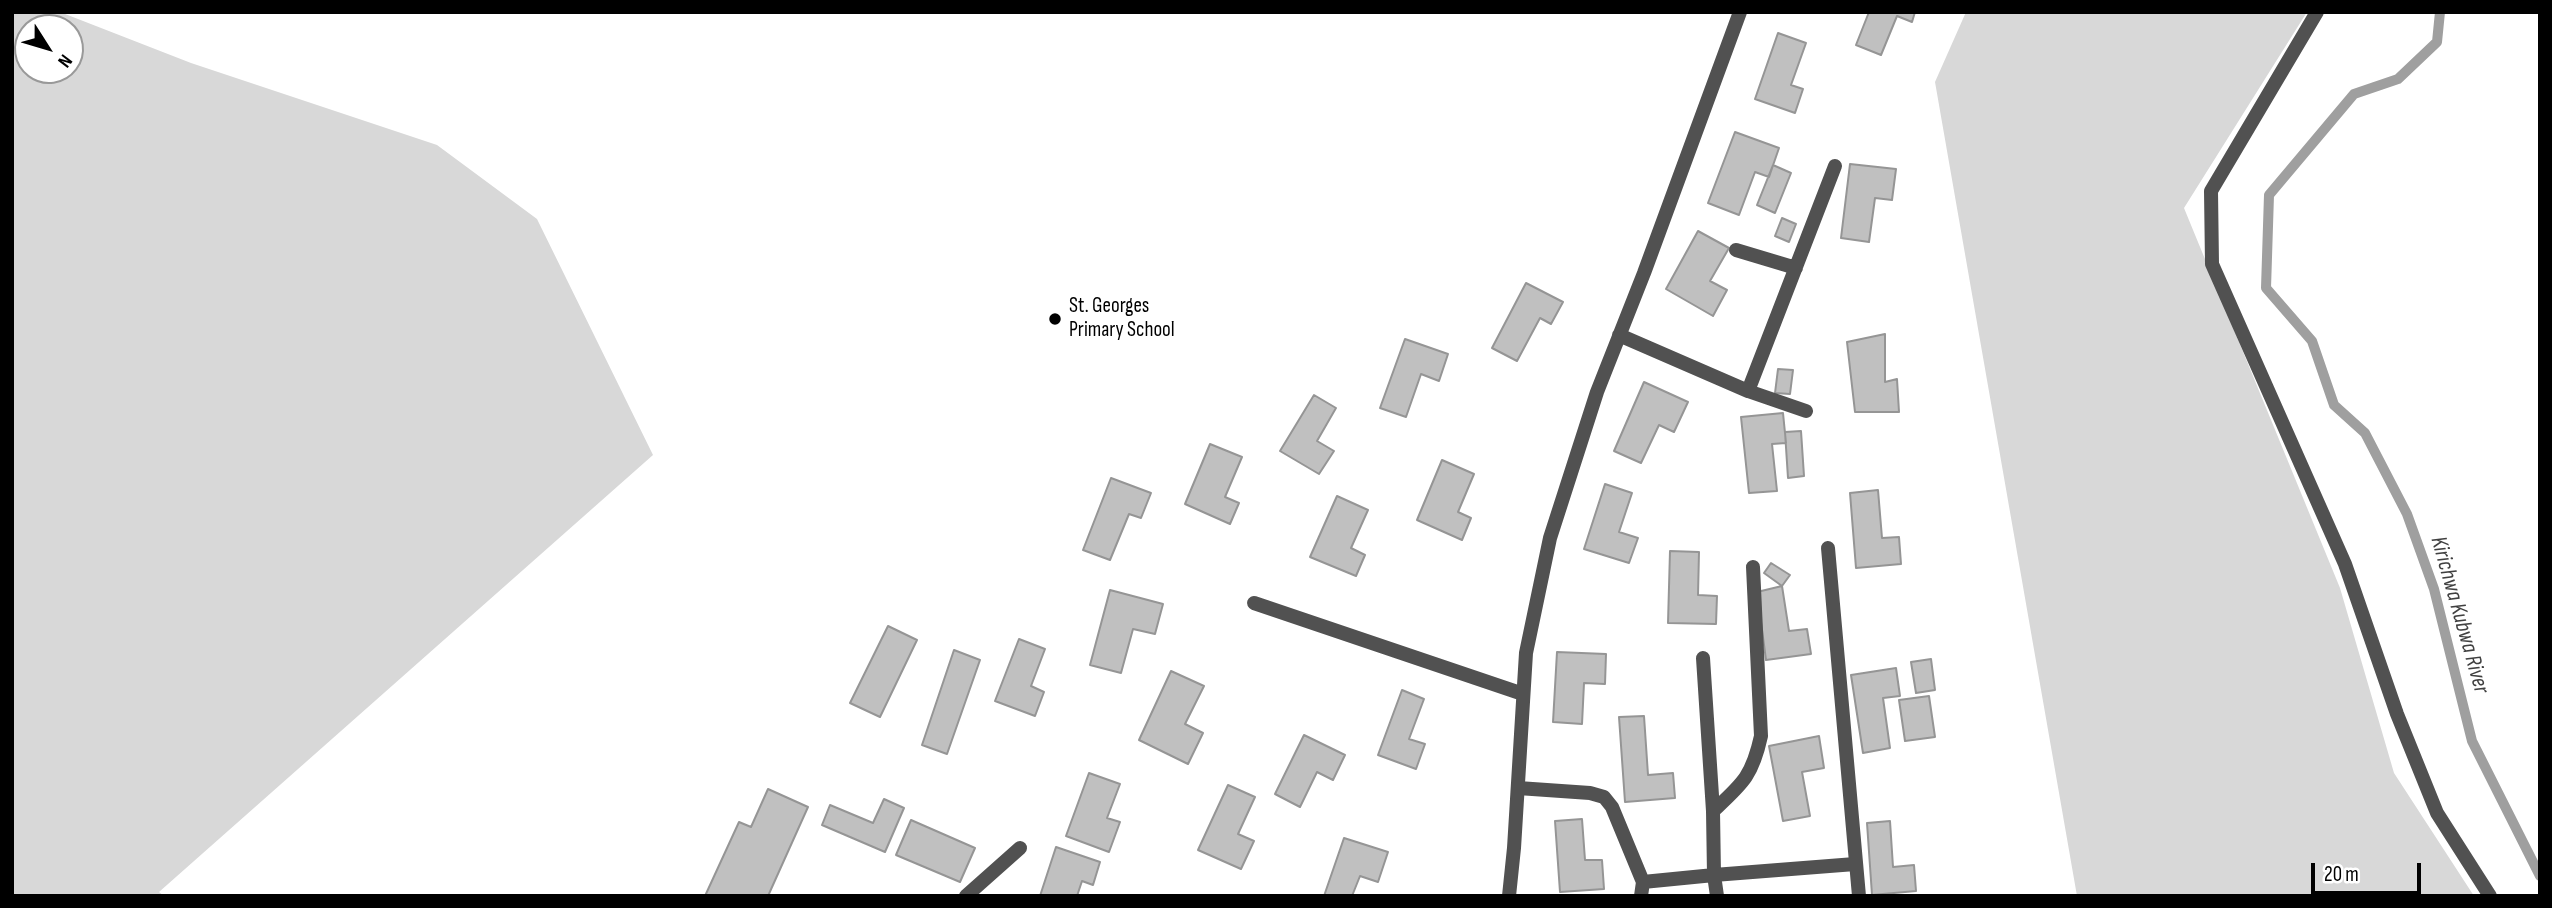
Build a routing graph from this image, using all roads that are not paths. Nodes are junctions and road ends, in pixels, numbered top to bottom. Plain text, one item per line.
1 (1740, 12) edge
2 (2317, 12) edge
3 (1835, 166) dead end
4 (1736, 250) dead end
5 (1796, 268) junction
6 (1619, 335) junction
7 (1748, 391) junction
8 (1806, 411) dead end
9 (1828, 548) dead end
10 (1753, 567) dead end
11 (1254, 603) dead end
12 (1703, 658) dead end
13 (1523, 694) junction
14 (1518, 788) junction
15 (1713, 811) junction
16 (1020, 848) dead end
17 (1855, 864) junction
18 (1714, 875) junction
19 (1642, 889) edge
20 (966, 896) edge
21 (1509, 896) edge
22 (1717, 896) edge
23 (1859, 896) edge
24 (2490, 896) edge

1 - 6 street
2 - 24 street
3 - 5 street
4 - 5 street
5 - 7 street
6 - 7 street
6 - 13 street
7 - 8 street
9 - 17 street
10 - 15 street
11 - 13 street
12 - 15 street
13 - 14 street
14 - 19 street
14 - 21 street
15 - 18 street
16 - 20 street
17 - 18 street
17 - 23 street
18 - 19 street
18 - 22 street

